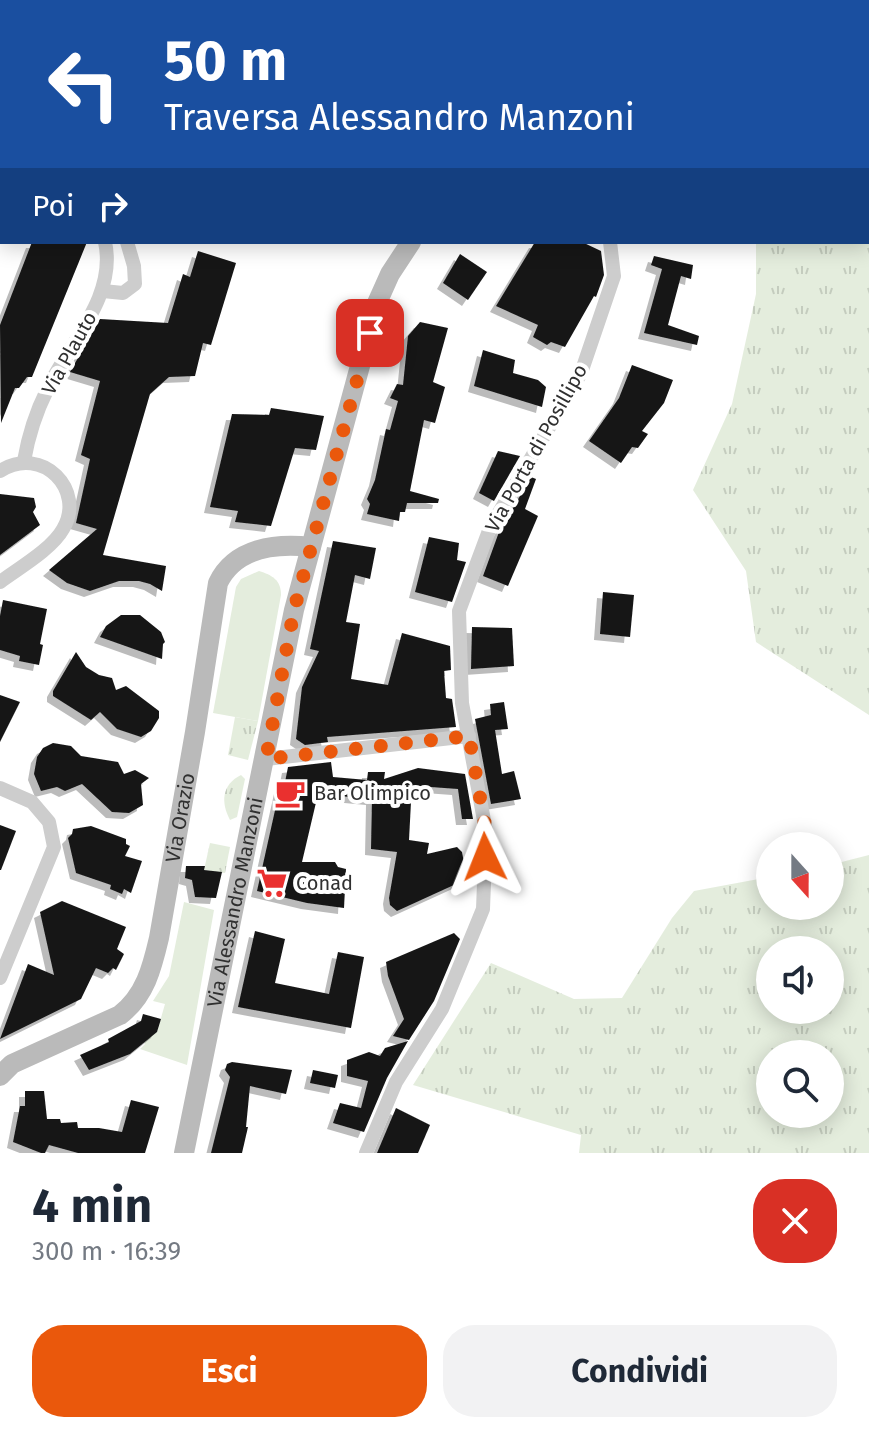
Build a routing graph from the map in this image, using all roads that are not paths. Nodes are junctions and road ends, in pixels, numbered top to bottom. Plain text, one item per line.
1 (105, 244) edge
2 (128, 244) edge
3 (410, 244) edge
4 (610, 244) edge
5 (103, 291) junction
6 (24, 461) junction
7 (0, 471) edge
8 (311, 547) junction
9 (0, 582) edge
10 (469, 736) junction
11 (266, 759) junction
12 (0, 788) edge
13 (0, 978) edge
14 (0, 1076) edge
15 (184, 1153) edge
16 (366, 1153) edge

1 - 5 street, Via Plauto
2 - 5 street, Via Plauto
3 - 8 street, Via Alessandro Manzoni
4 - 10 street, Via Porta di Posillipo
5 - 6 street, Via Plauto
6 - 7 street
6 - 9 street
8 - 11 street, Via Alessandro Manzoni
8 - 14 street, Via Orazio
10 - 11 street
10 - 16 street, Via Porta di Posillipo
11 - 15 street, Via Alessandro Manzoni
12 - 13 street

